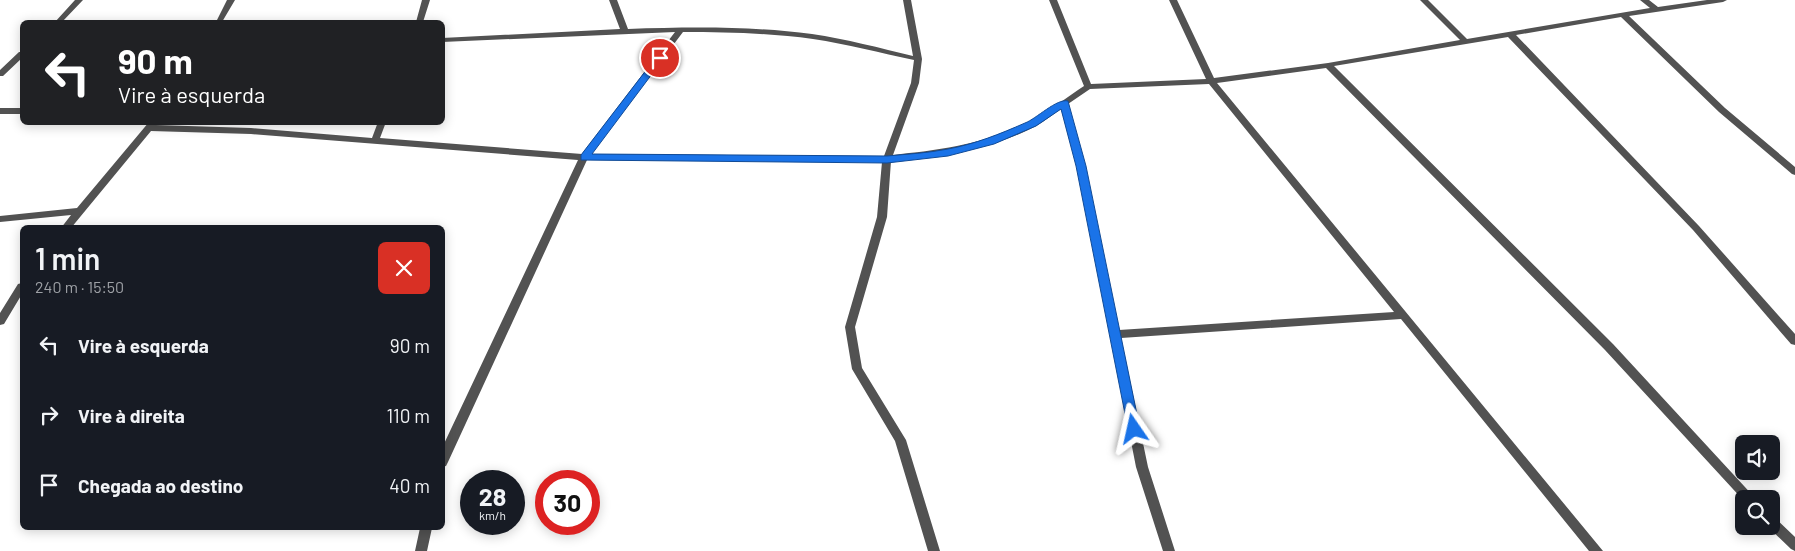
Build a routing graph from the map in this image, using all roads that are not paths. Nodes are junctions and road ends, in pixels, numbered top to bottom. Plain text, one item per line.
1 (79, 0) edge
2 (231, 0) edge
3 (426, 0) edge
4 (613, 0) edge
5 (908, 0) edge
6 (1053, 0) edge
7 (1173, 0) edge
8 (1424, 0) edge
9 (1644, 0) edge
10 (1723, 0) edge
11 (1656, 9) junction
12 (1622, 15) junction
13 (60, 20) edge
14 (220, 20) edge
15 (420, 20) edge
16 (681, 30) junction
17 (625, 32) junction
18 (1510, 34) junction
19 (445, 40) edge
20 (1465, 42) junction
21 (20, 56) edge
22 (918, 59) junction
23 (1328, 65) junction
24 (0, 74) edge
25 (1211, 81) junction
26 (1088, 87) junction
27 (1064, 103) junction
28 (0, 111) edge
29 (20, 111) edge
30 (151, 125) edge
31 (381, 125) edge
32 (375, 140) junction
33 (584, 157) junction
34 (887, 159) junction
35 (1795, 172) edge
36 (78, 211) junction
37 (0, 219) edge
38 (68, 225) edge
39 (20, 290) edge
40 (1403, 315) junction
41 (0, 321) edge
42 (1115, 334) junction
43 (1795, 341) edge
44 (445, 456) edge
45 (1742, 490) edge
46 (425, 530) edge
47 (1780, 531) edge
48 (1795, 545) edge
49 (420, 551) edge
50 (934, 551) edge
51 (1168, 551) edge
52 (1597, 551) edge

1 - 13 street
2 - 14 street
3 - 15 street
4 - 17 street
5 - 22 street
6 - 26 street
7 - 25 street
8 - 20 street
9 - 11 street
10 - 11 street
11 - 12 street
12 - 18 street
12 - 35 street
16 - 17 street
16 - 22 street
16 - 33 street
17 - 19 street
18 - 20 street
18 - 43 street
20 - 23 street
21 - 24 street
22 - 34 street
23 - 25 street
23 - 45 street
25 - 26 street
25 - 40 street
26 - 27 street
27 - 34 street
27 - 42 street
28 - 29 street
30 - 32 street
30 - 36 street
31 - 32 street
32 - 33 street
33 - 34 street
33 - 44 street
34 - 50 street
36 - 37 street
36 - 38 street
39 - 41 street
40 - 42 street
40 - 52 street
42 - 51 street
46 - 49 street
47 - 48 street

